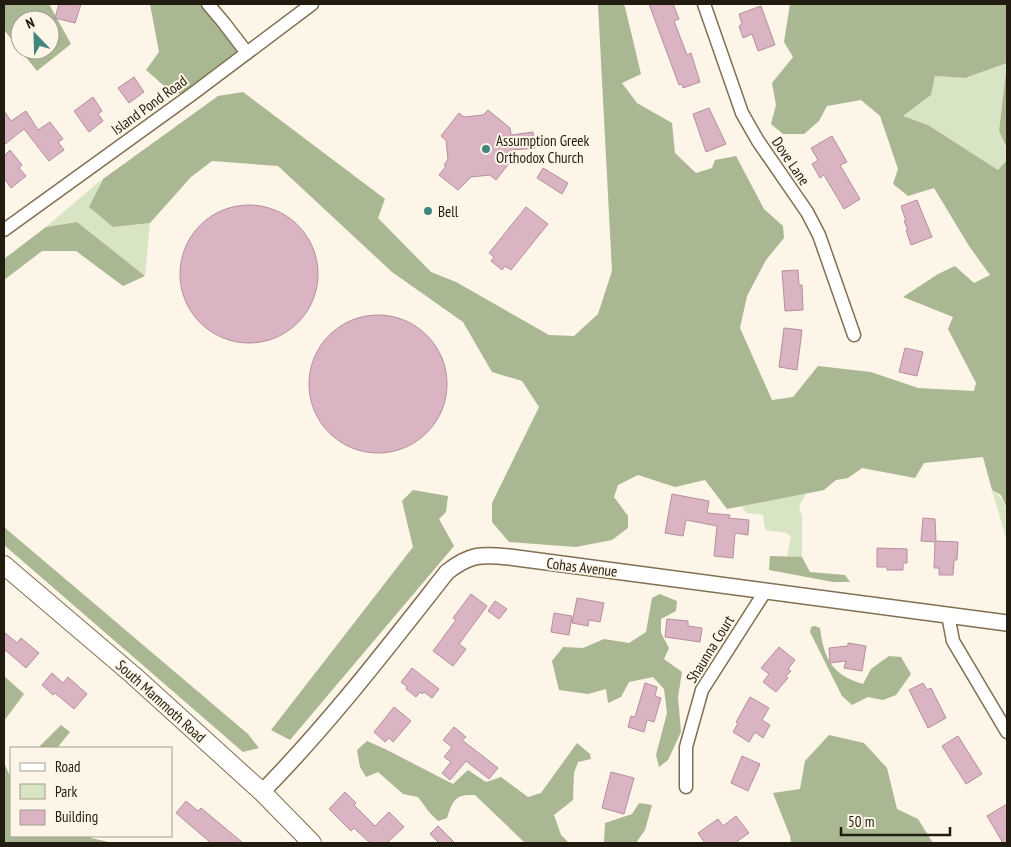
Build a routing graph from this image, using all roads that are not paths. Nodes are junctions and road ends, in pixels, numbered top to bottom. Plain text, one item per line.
1 (208, 4) edge
2 (312, 4) edge
3 (704, 4) edge
4 (247, 54) junction
5 (4, 230) edge
6 (854, 335) dead end
7 (4, 565) edge
8 (766, 590) junction
9 (948, 615) junction
10 (1007, 623) edge
11 (1007, 732) edge
12 (686, 787) dead end
13 (262, 792) junction
14 (312, 843) edge

1 - 4 street
2 - 4 street, Island Pond Road
3 - 6 street, Dove Lane
4 - 5 street, Island Pond Road
7 - 13 main road, South Mammoth Road
8 - 9 street, Cohas Avenue
8 - 12 street, Shaunna Court
8 - 13 street, Cohas Avenue
9 - 10 street, Cohas Avenue
9 - 11 street
13 - 14 main road, South Mammoth Road

